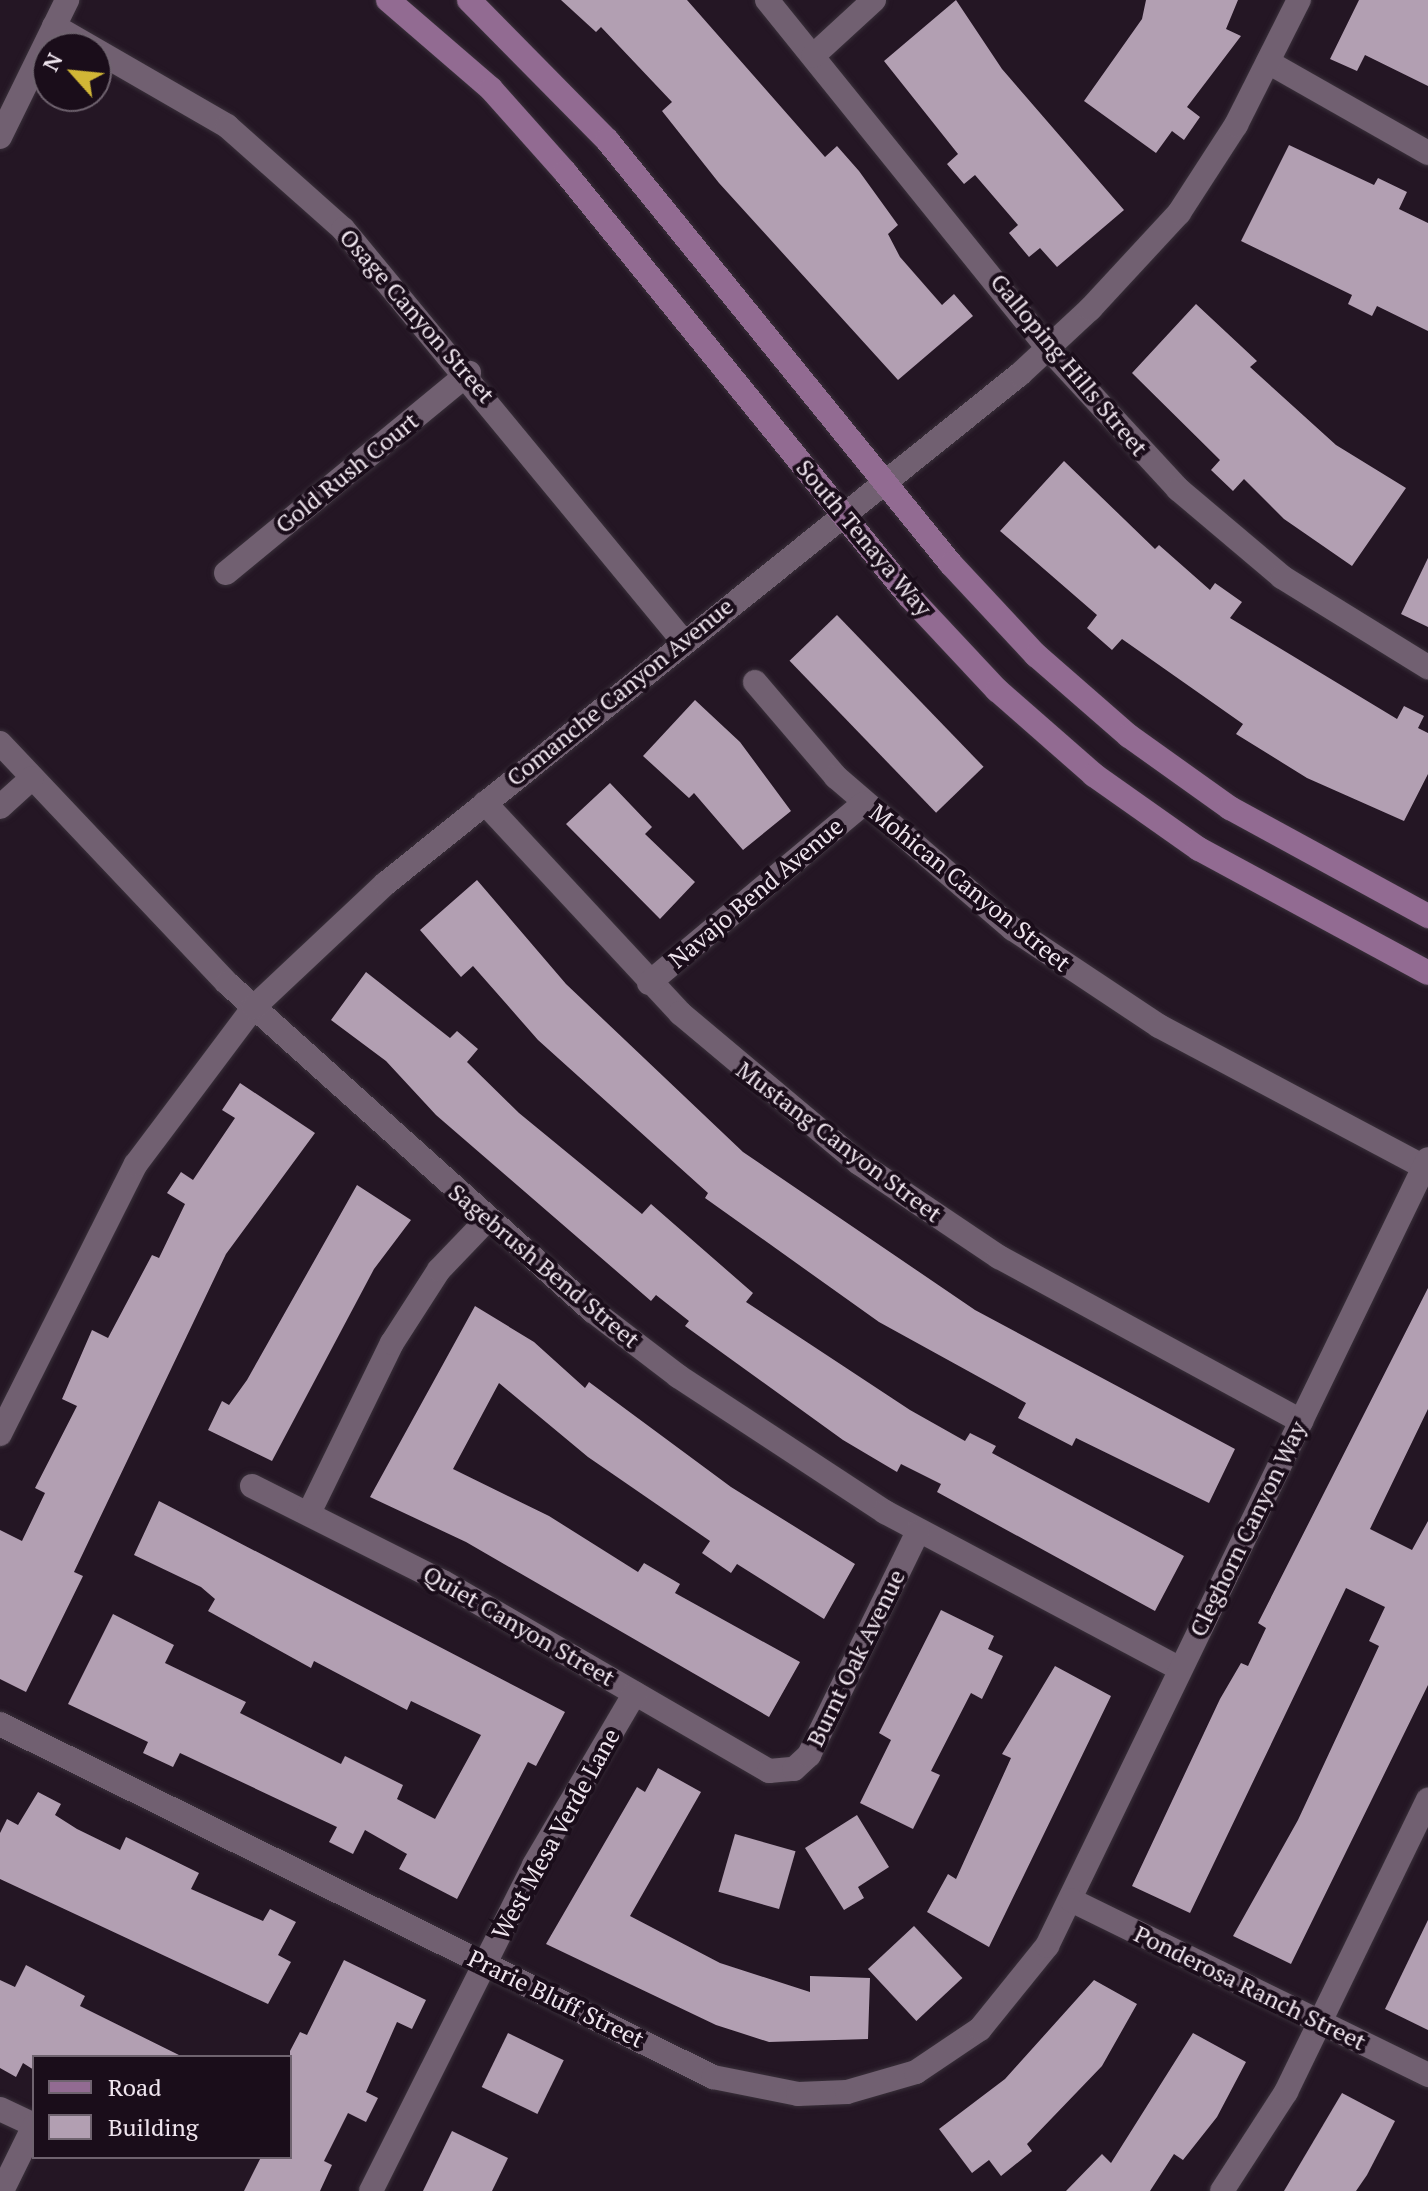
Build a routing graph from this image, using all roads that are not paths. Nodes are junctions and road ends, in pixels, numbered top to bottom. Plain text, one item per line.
1 (67, 0) edge
2 (388, 0) edge
3 (469, 0) edge
4 (767, 0) edge
5 (874, 0) edge
6 (1299, 0) edge
7 (54, 26) junction
8 (813, 56) junction
9 (1268, 62) junction
10 (0, 137) edge
11 (1428, 153) edge
12 (1048, 348) junction
13 (469, 373) junction
14 (881, 478) junction
15 (841, 511) junction
16 (226, 573) dead end
17 (683, 641) junction
18 (1428, 667) edge
19 (755, 682) dead end
20 (0, 743) edge
21 (32, 778) junction
22 (485, 803) junction
23 (864, 803) junction
24 (0, 807) edge
25 (1428, 916) edge
26 (1428, 973) edge
27 (649, 983) junction
28 (254, 1007) junction
29 (1427, 1165) edge
30 (487, 1220) junction
31 (1301, 1421) junction
32 (0, 1434) edge
33 (252, 1486) dead end
34 (309, 1513) junction
35 (918, 1532) junction
36 (1180, 1669) junction
37 (635, 1693) junction
38 (0, 1724) edge
39 (783, 1771) joint
40 (1428, 1800) edge
41 (1071, 1900) junction
42 (484, 1964) junction
43 (1321, 2023) junction
44 (1428, 2075) edge
45 (0, 2109) edge
46 (32, 2125) edge
47 (32, 2130) edge
48 (2, 2191) edge
49 (371, 2191) edge
50 (1222, 2191) edge

1 - 7 street
2 - 15 street, South Tenaya Way
3 - 14 street, South Tenaya Way
4 - 8 street, Galloping Hills Street
5 - 8 street
6 - 9 street, Comanche Canyon Avenue
7 - 10 street
7 - 13 street, Osage Canyon Street
8 - 12 street, Galloping Hills Street
9 - 11 street
9 - 12 street, Comanche Canyon Avenue
12 - 14 street, Comanche Canyon Avenue
12 - 18 street, Galloping Hills Street
13 - 16 street, Gold Rush Court
13 - 17 street, Osage Canyon Street
14 - 15 street, Comanche Canyon Avenue
14 - 25 street, South Tenaya Way
15 - 17 street, Comanche Canyon Avenue
15 - 26 street, South Tenaya Way
17 - 22 street, Comanche Canyon Avenue
19 - 23 street, Mohican Canyon Street
20 - 21 street, Sagebrush Bend Street
21 - 24 street
21 - 28 street, Sagebrush Bend Street
22 - 27 street, Mustang Canyon Street
22 - 28 street, Comanche Canyon Avenue
23 - 27 street, Navajo Bend Avenue
23 - 29 street, Mohican Canyon Street
27 - 31 street, Mustang Canyon Street
28 - 30 street, Sagebrush Bend Street
28 - 32 street, Comanche Canyon Avenue
29 - 31 street, Cleghorn Canyon Way
30 - 34 street
30 - 35 street, Sagebrush Bend Street
31 - 36 street, Cleghorn Canyon Way
33 - 34 street, Quiet Canyon Street
34 - 37 street, Quiet Canyon Street
35 - 36 street, Sagebrush Bend Street
35 - 39 street, Burnt Oak Avenue
36 - 41 street, Cleghorn Canyon Way
37 - 39 street, Quiet Canyon Street
37 - 42 street, West Mesa Verde Lane
38 - 42 street, Prarie Bluff Street
40 - 43 street
41 - 42 street, Prarie Bluff Street
41 - 43 street, Ponderosa Ranch Street
42 - 49 street, West Mesa Verde Lane
43 - 44 street, Ponderosa Ranch Street
43 - 50 street
45 - 46 street
47 - 48 street

